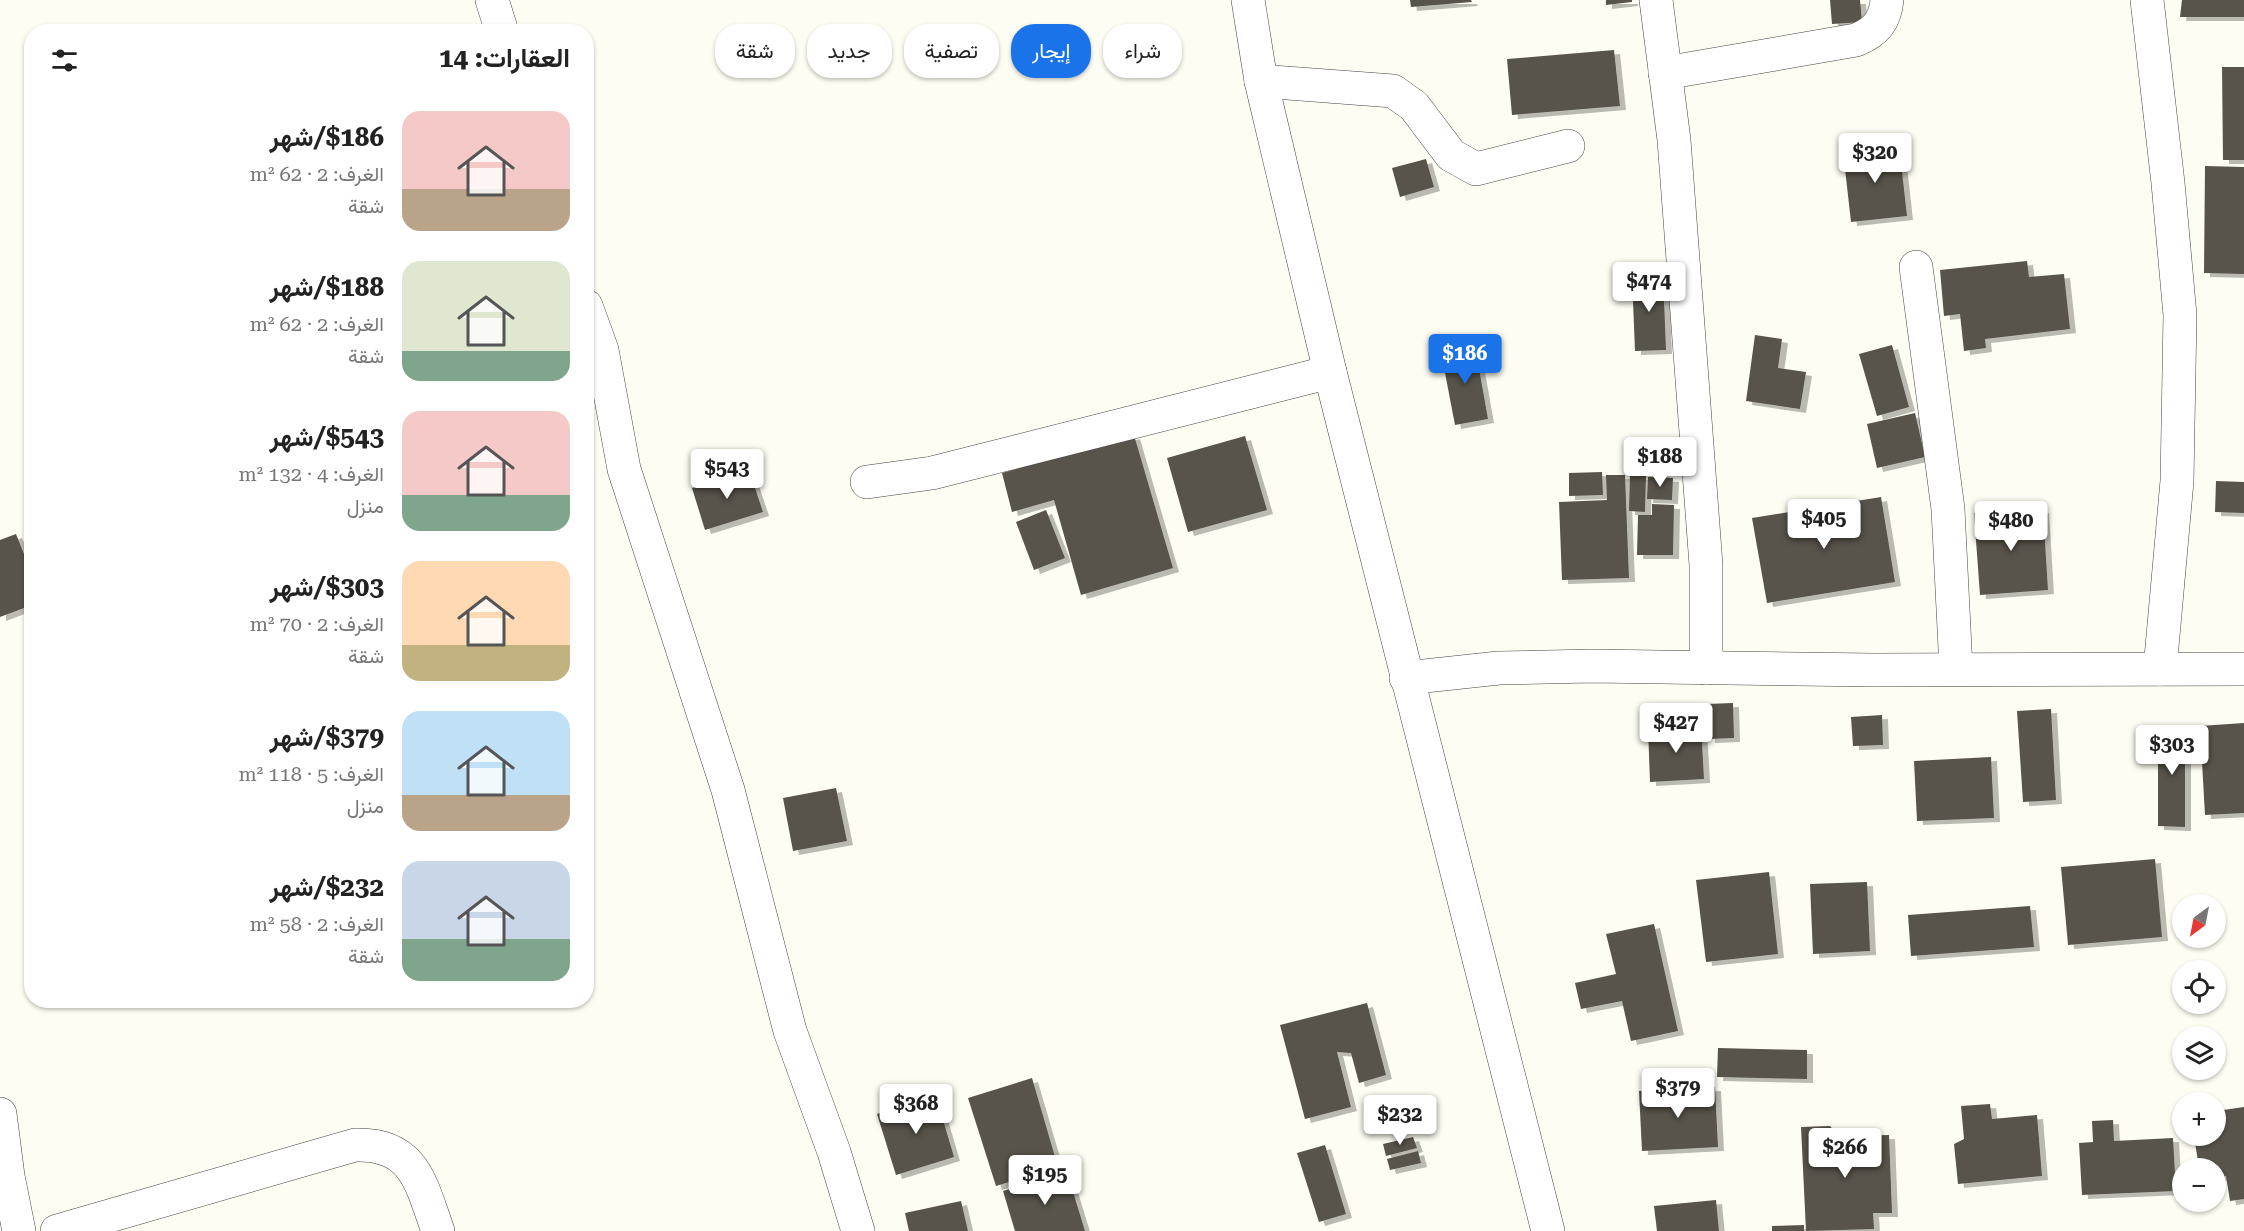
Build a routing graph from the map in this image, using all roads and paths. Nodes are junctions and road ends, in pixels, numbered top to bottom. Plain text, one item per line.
1 (492, 0) edge
2 (1248, 0) edge
3 (1656, 0) edge
4 (1887, 0) edge
5 (2147, 0) edge
6 (500, 24) edge
7 (1665, 73) junction
8 (1261, 81) junction
9 (1568, 146) dead end
10 (1916, 267) dead end
11 (594, 328) edge
12 (1330, 372) junction
13 (867, 482) dead end
14 (1706, 668) junction
15 (1956, 669) junction
16 (2160, 669) junction
17 (2244, 669) edge
18 (1406, 678) junction
19 (0, 1114) edge
20 (4, 1178) edge
21 (19, 1231) edge
22 (57, 1231) edge
23 (438, 1231) edge
24 (858, 1231) edge
25 (1548, 1231) edge

1 - 6 street
2 - 8 street
3 - 7 street
4 - 7 street
5 - 16 street
7 - 14 street
8 - 9 street
8 - 12 street
10 - 15 street
11 - 24 street
12 - 13 street
12 - 18 street
14 - 15 street
14 - 18 street
15 - 16 street
16 - 17 street
18 - 25 street
19 - 20 street
20 - 21 street
22 - 23 street

